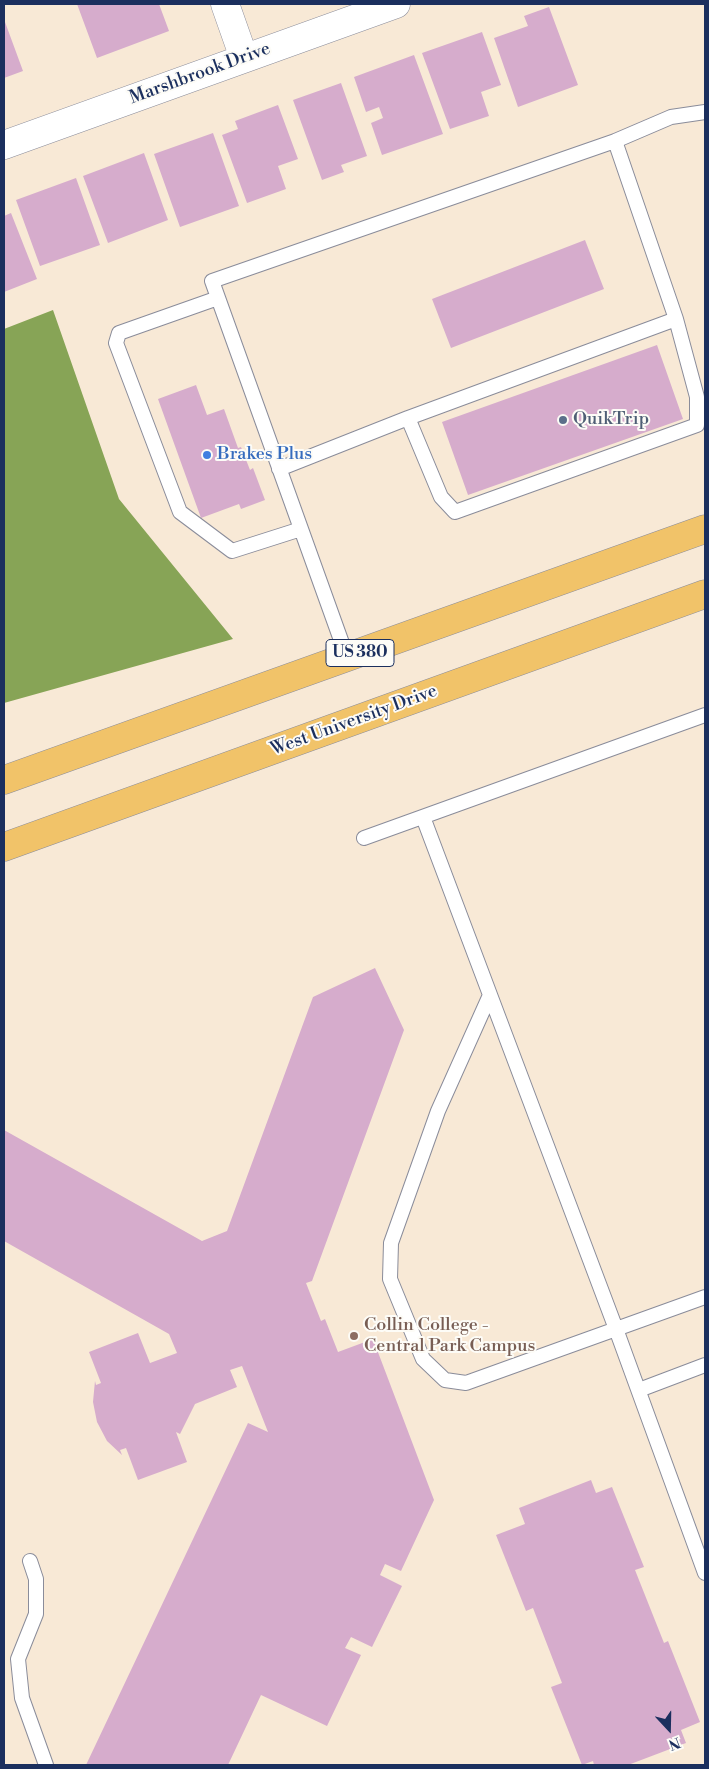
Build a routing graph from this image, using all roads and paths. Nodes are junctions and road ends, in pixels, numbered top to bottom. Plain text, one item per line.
1 (225, 4) edge
2 (396, 4) edge
3 (244, 58) junction
4 (705, 112) edge
5 (615, 141) junction
6 (4, 145) edge
7 (218, 298) junction
8 (676, 320) junction
9 (408, 418) junction
10 (279, 469) junction
11 (301, 529) junction
12 (705, 529) edge
13 (705, 594) edge
14 (347, 657) junction
15 (705, 715) edge
16 (4, 780) edge
17 (422, 816) junction
18 (364, 838) dead end
19 (4, 847) edge
20 (490, 995) junction
21 (705, 1297) edge
22 (616, 1329) junction
23 (705, 1365) edge
24 (639, 1390) junction
25 (30, 1561) dead end
26 (705, 1573) edge
27 (46, 1765) edge

1 - 3 street
2 - 3 street, Marshbrook Drive
3 - 6 street, Marshbrook Drive
4 - 5 lane
5 - 7 lane
5 - 8 lane
7 - 10 lane
7 - 11 lane
8 - 9 lane
8 - 9 lane
9 - 10 lane
10 - 11 lane
11 - 14 lane
12 - 14 highway, US 380
13 - 19 highway, West University Drive
14 - 16 highway, US 380
15 - 17 lane
17 - 18 lane
17 - 20 lane
20 - 22 lane
20 - 22 lane
21 - 22 lane
22 - 24 lane
23 - 24 lane
24 - 26 lane
25 - 27 lane

